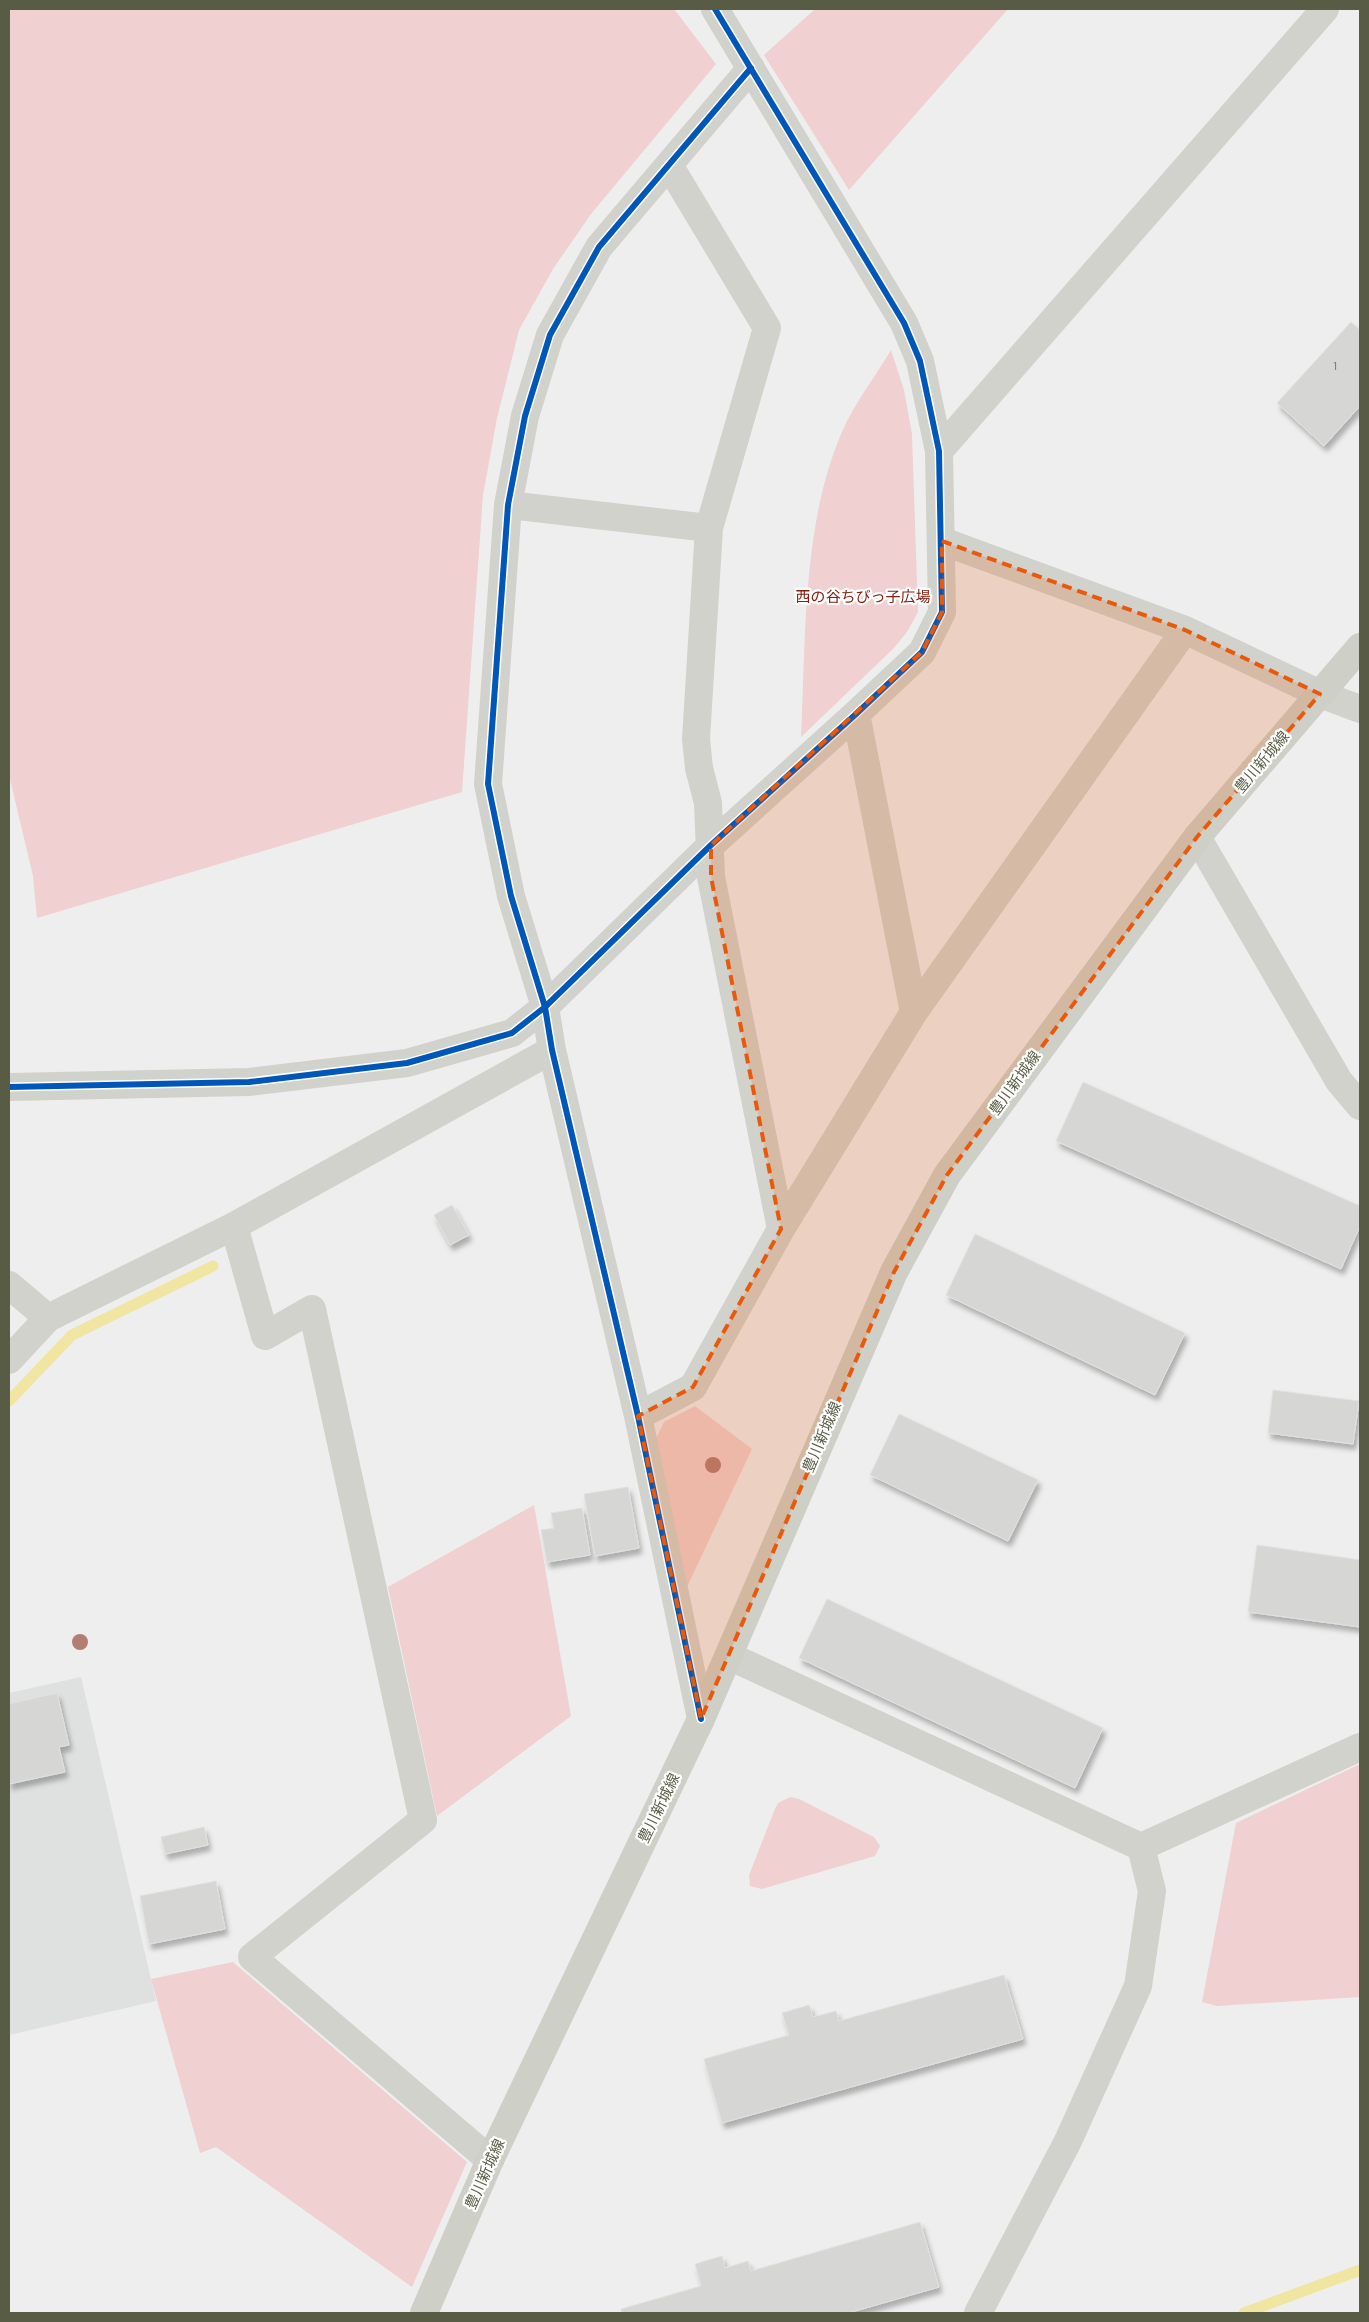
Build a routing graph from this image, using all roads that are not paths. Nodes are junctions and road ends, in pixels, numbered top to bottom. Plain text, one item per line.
1 (715, 9) edge
2 (1325, 9) edge
3 (752, 68) junction
4 (669, 165) junction
5 (940, 451) junction
6 (508, 505) junction
7 (709, 528) junction
8 (942, 541) junction
9 (1185, 630) junction
10 (1360, 647) edge
11 (1320, 694) junction
12 (1360, 709) edge
13 (856, 714) junction
14 (1197, 836) junction
15 (711, 844) junction
16 (545, 1007) junction
17 (914, 1012) junction
18 (552, 1050) junction
19 (9, 1087) edge
20 (1360, 1106) edge
21 (234, 1226) junction
22 (781, 1229) junction
23 (9, 1286) edge
24 (48, 1318) junction
25 (9, 1360) edge
26 (638, 1416) junction
27 (729, 1656) junction
28 (701, 1719) junction
29 (1360, 1747) edge
30 (1141, 1847) junction
31 (490, 2160) junction
32 (424, 2313) edge
33 (978, 2313) edge

1 - 3 street
2 - 5 street
3 - 4 street
3 - 5 street
4 - 6 street
4 - 7 street
5 - 8 street
6 - 7 street
6 - 16 street
7 - 15 street
8 - 9 street
8 - 13 street
9 - 11 street
9 - 17 street
10 - 11 main road, 豊川新城線
11 - 12 street
11 - 14 main road, 豊川新城線
13 - 15 street
13 - 17 street
14 - 20 street
14 - 27 main road, 豊川新城線
15 - 16 street
15 - 22 street
16 - 18 street
16 - 19 street
17 - 22 street
18 - 21 street
18 - 26 street
21 - 24 street
21 - 31 street
22 - 26 street
23 - 24 street
24 - 25 street
26 - 28 street
27 - 28 main road, 豊川新城線
27 - 30 street
28 - 31 main road, 豊川新城線
29 - 30 street
30 - 33 street
31 - 32 main road, 豊川新城線

